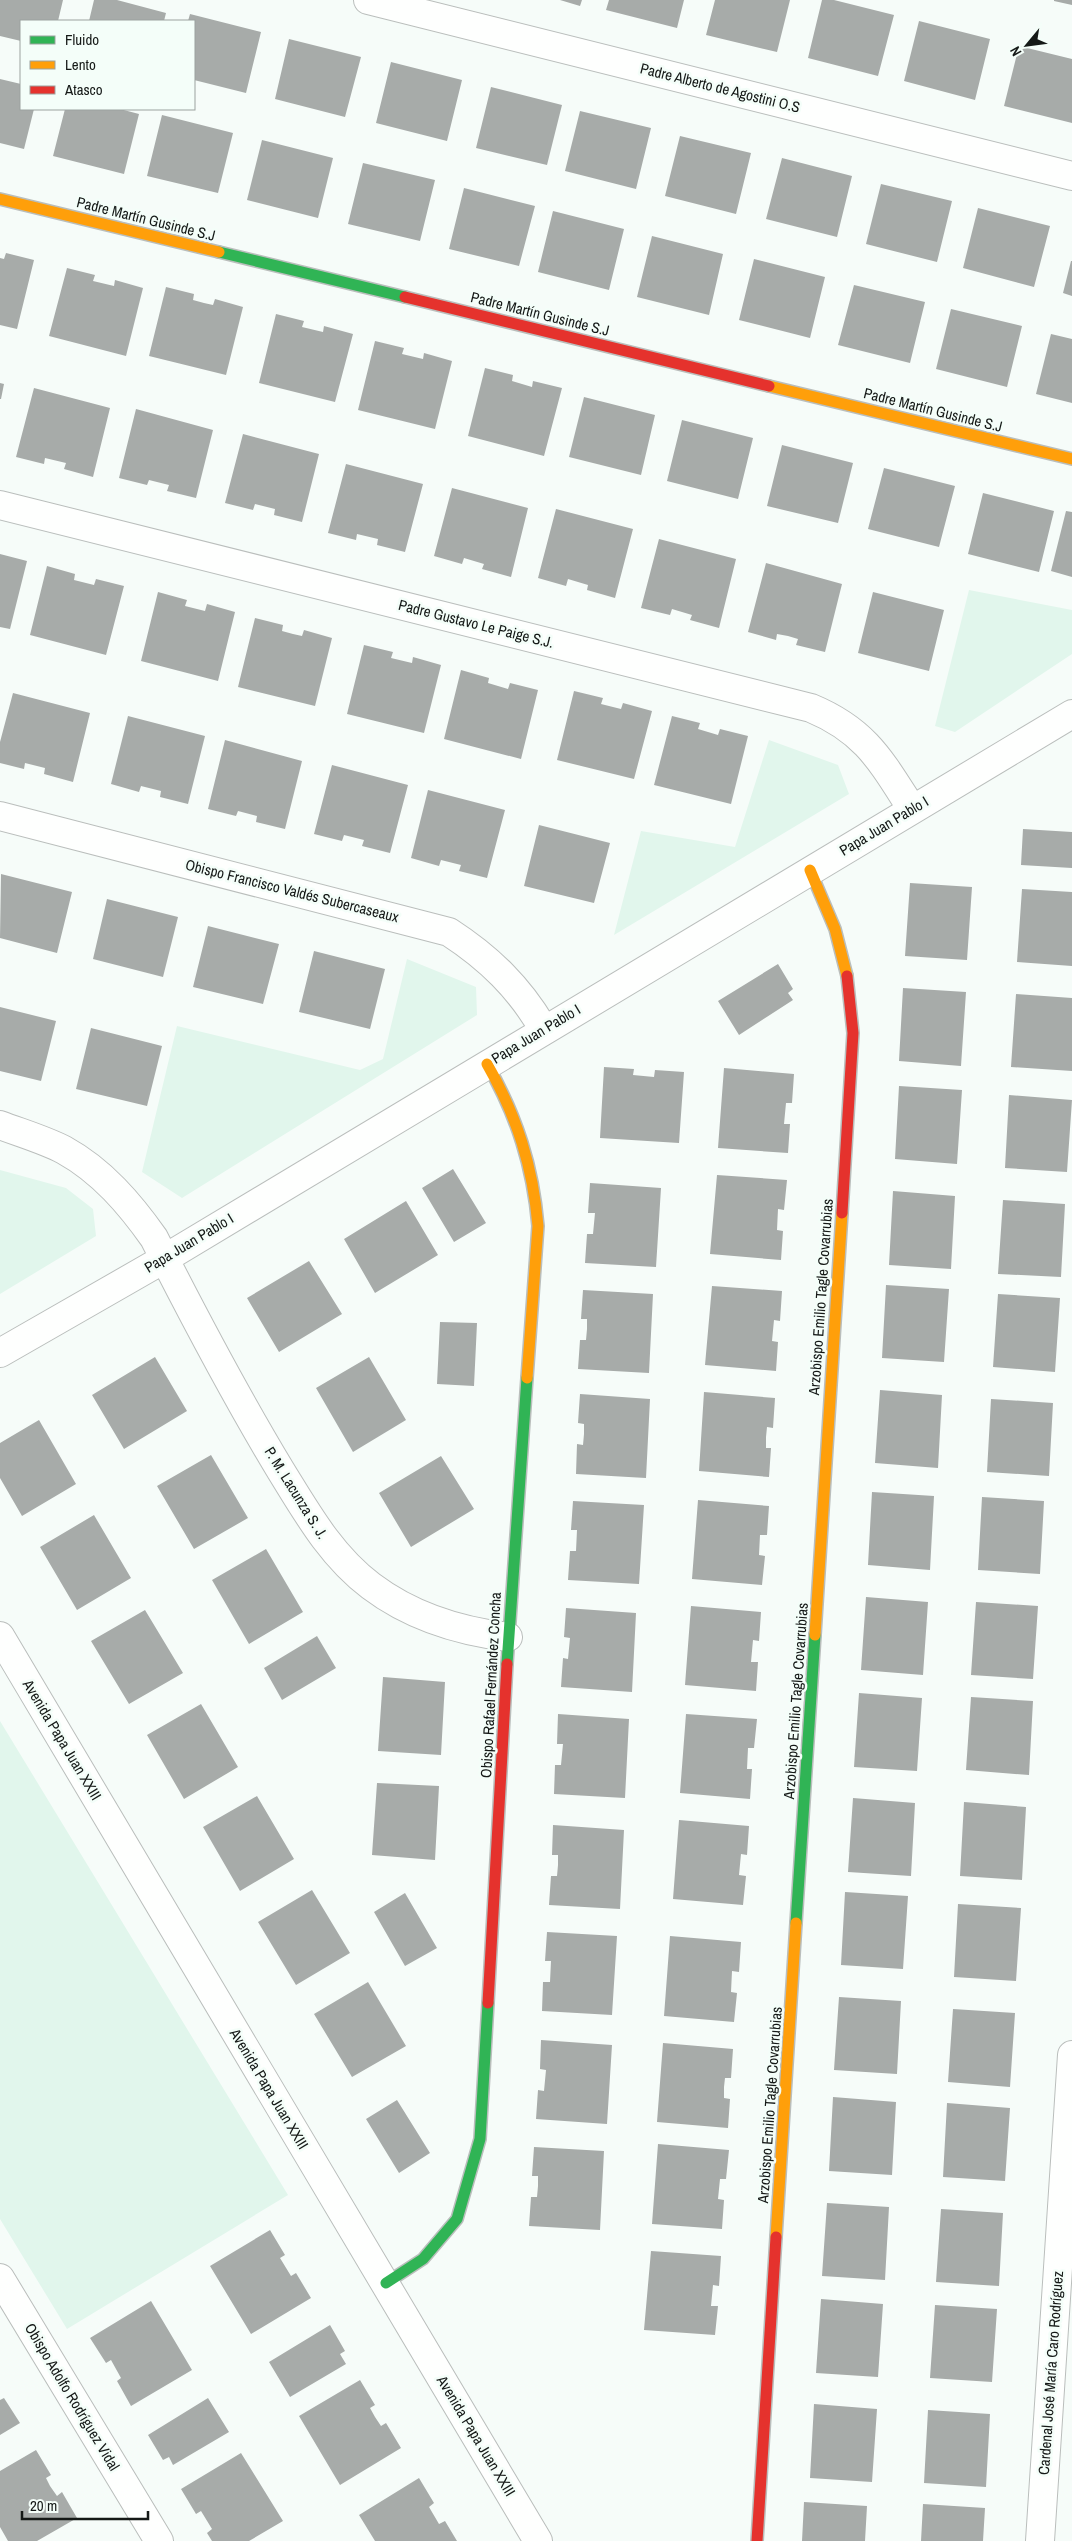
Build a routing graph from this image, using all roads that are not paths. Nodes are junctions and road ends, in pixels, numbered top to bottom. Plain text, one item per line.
1 (368, 0) edge
2 (1072, 176) edge
3 (0, 199) edge
4 (1072, 459) edge
5 (0, 505) edge
6 (1072, 714) edge
7 (912, 809) junction
8 (0, 816) edge
9 (810, 870) junction
10 (544, 1030) junction
11 (487, 1064) junction
12 (0, 1125) edge
13 (164, 1259) junction
14 (0, 1353) edge
15 (0, 1636) edge
16 (508, 1637) junction
17 (1072, 2055) edge
18 (0, 2278) edge
19 (386, 2283) junction
20 (159, 2541) edge
21 (538, 2541) edge
22 (757, 2541) edge
23 (1040, 2541) edge

1 - 2 street, Padre Alberto de Agostini O.S
3 - 4 street, Padre Martín Gusinde S.J
5 - 7 street, Padre Gustavo Le Paige S.J.
6 - 7 street, Papa Juan Pablo I
7 - 9 street, Papa Juan Pablo I
8 - 10 street, Obispo Francisco Valdés Subercaseaux
9 - 10 street, Papa Juan Pablo I
9 - 22 street, Arzobispo Emilio Tagle Covarrubias
10 - 11 street, Papa Juan Pablo I
11 - 13 street, Papa Juan Pablo I
11 - 16 street, Obispo Rafael Fernández Concha
12 - 13 street, P. M. Lacunza S. J.
13 - 14 street, Papa Juan Pablo I
13 - 16 street, P. M. Lacunza S. J.
15 - 19 street, Avenida Papa Juan XXIII
16 - 19 street, Obispo Rafael Fernández Concha
17 - 23 street, Cardenal José María Caro Rodríguez
18 - 20 street, Obispo Adolfo Rodríguez Vidal
19 - 21 street, Avenida Papa Juan XXIII

